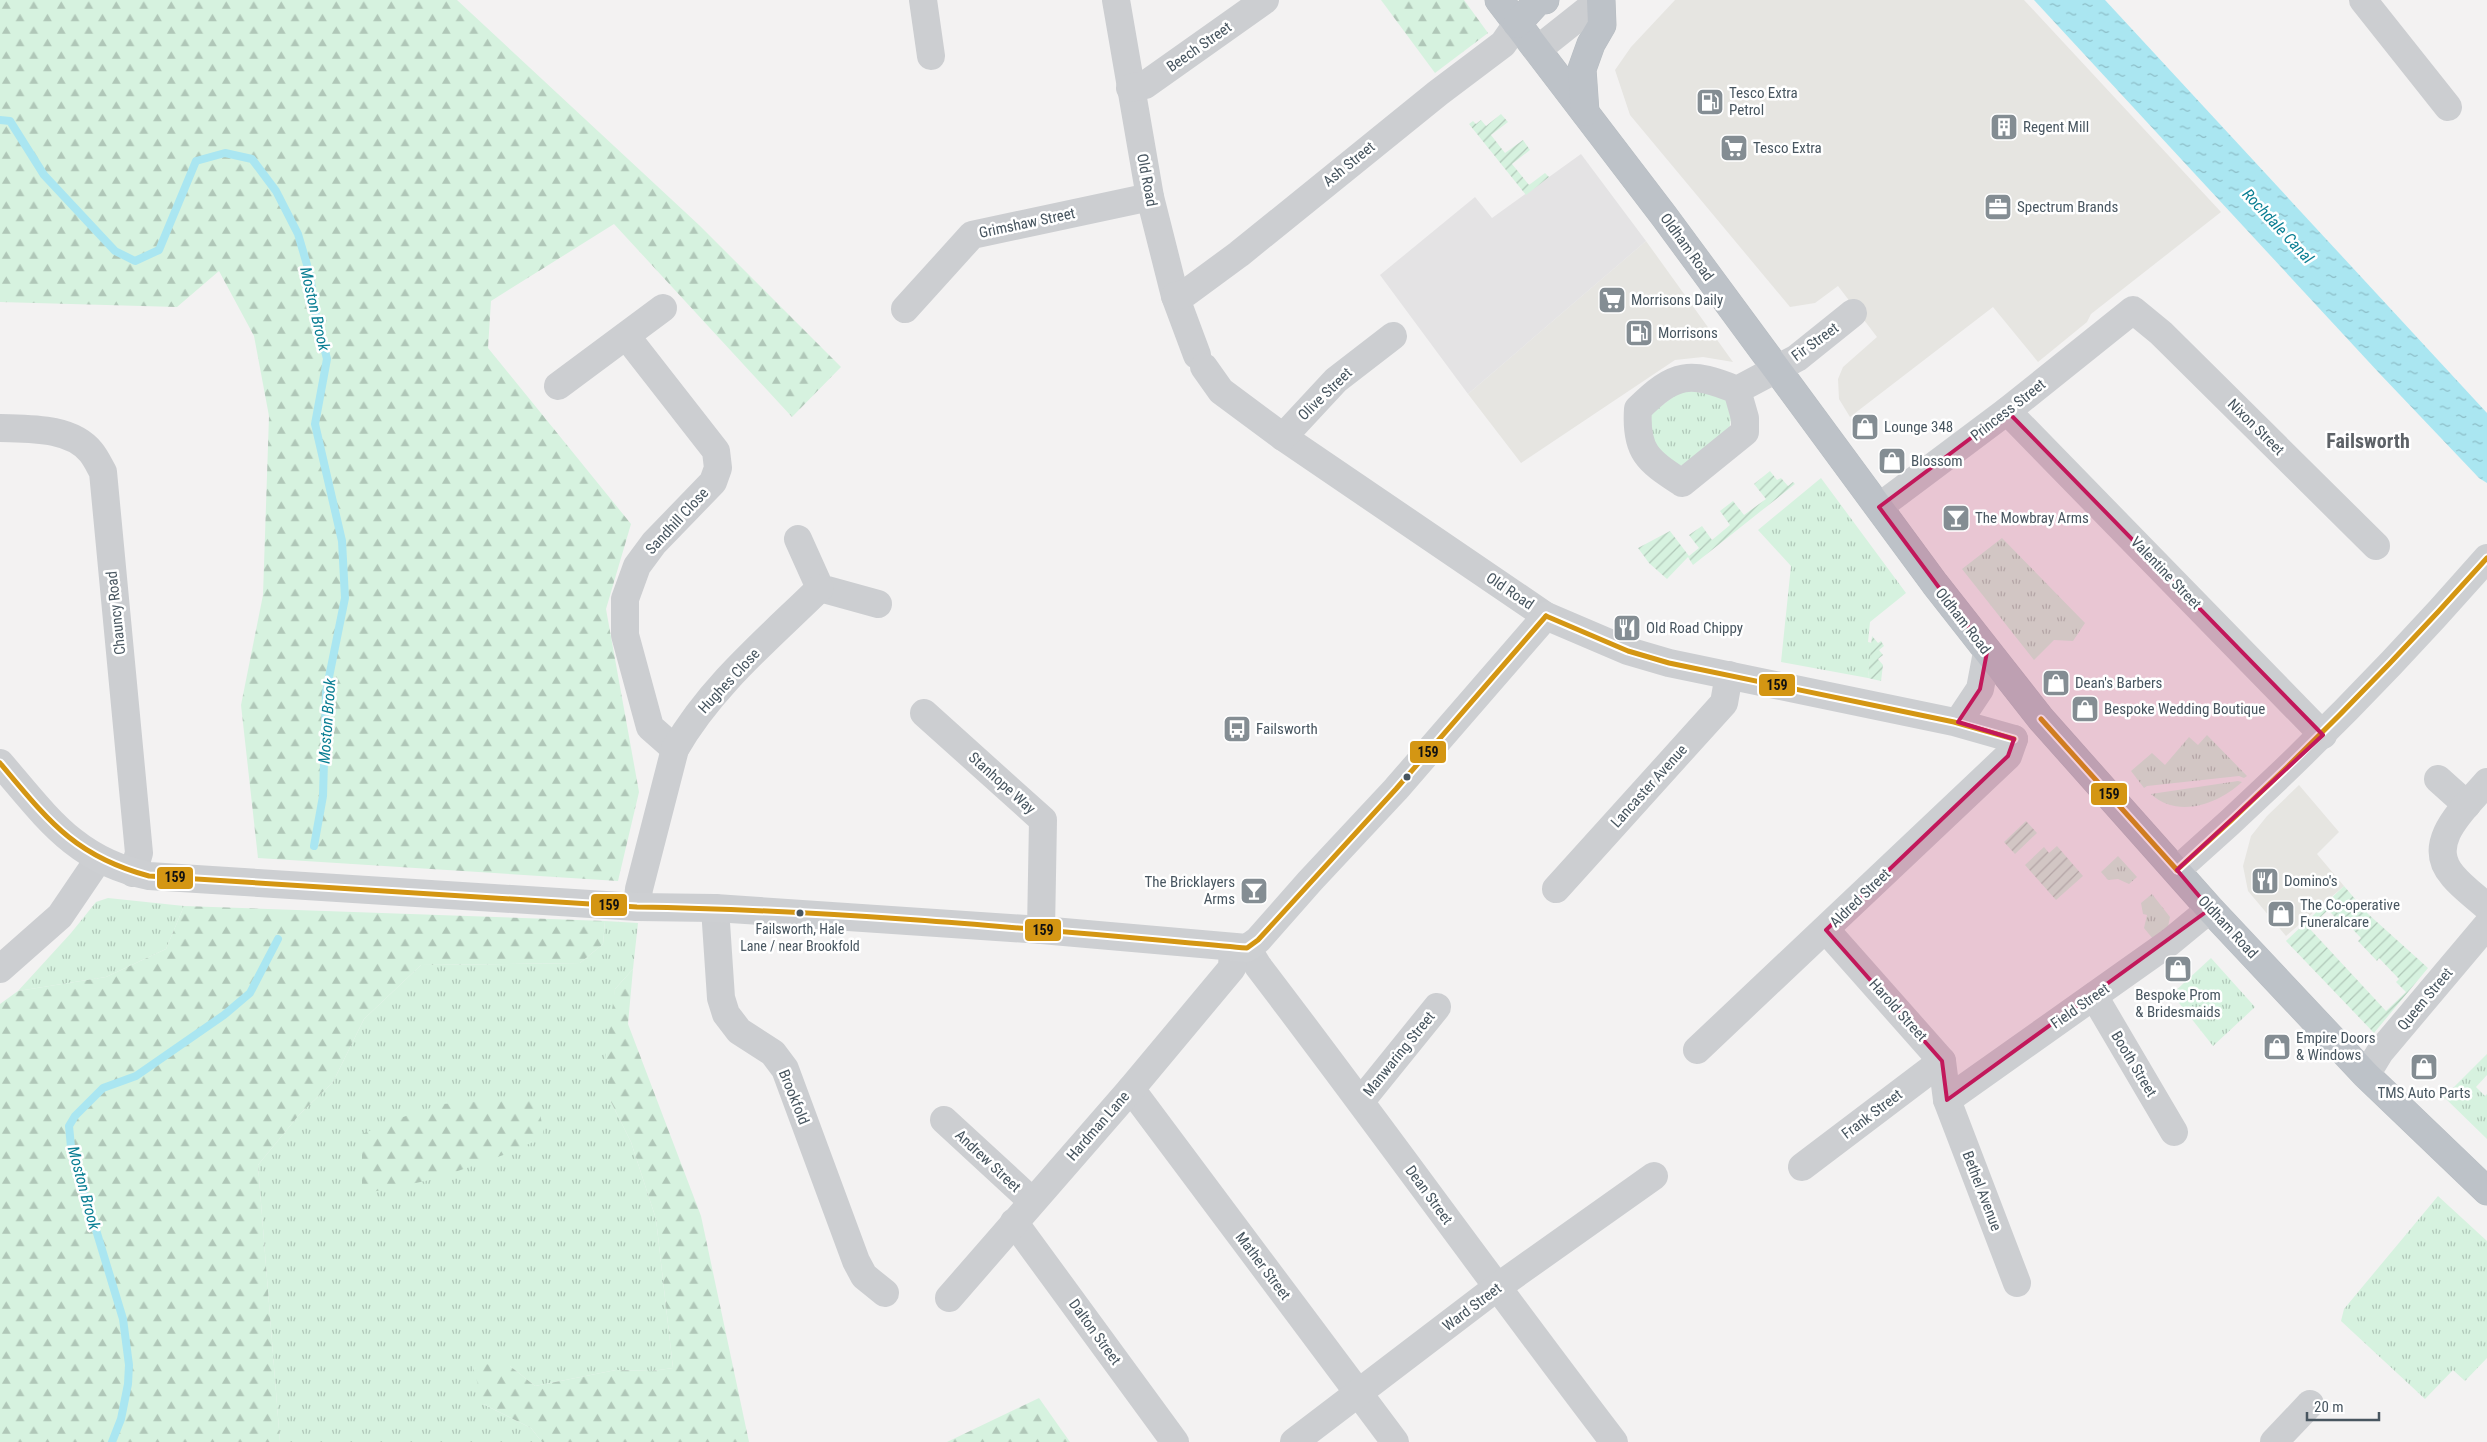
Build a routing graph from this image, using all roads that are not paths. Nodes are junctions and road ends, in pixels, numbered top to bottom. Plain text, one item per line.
1 (923, 0) edge
2 (1116, 0) edge
3 (1265, 0) edge
4 (1499, 0) edge
5 (1545, 0) edge
6 (1600, 0) edge
7 (2374, 4) edge
8 (1517, 24) junction
9 (1537, 50) junction
10 (931, 56) dead end
11 (1130, 88) junction
12 (2448, 107) dead end
13 (1585, 112) junction
14 (1150, 197) junction
15 (1174, 296) junction
16 (663, 308) dead end
17 (905, 309) dead end
18 (2133, 310) joint
19 (1853, 313) dead end
20 (1394, 336) dead end
21 (627, 337) junction
22 (1776, 368) junction
23 (558, 386) dead end
24 (1738, 390) dead end
25 (2007, 411) junction
26 (0, 428) edge
27 (1283, 437) junction
28 (1879, 507) junction
29 (798, 539) dead end
30 (2376, 546) dead end
31 (2487, 558) edge
32 (820, 588) junction
33 (878, 604) dead end
34 (1546, 616) junction
35 (1987, 652) junction
36 (1728, 675) junction
37 (924, 713) dead end
38 (2041, 718) junction
39 (1958, 722) junction
40 (2323, 735) junction
41 (2014, 739) junction
42 (675, 749) junction
43 (0, 763) edge
44 (2438, 779) dead end
45 (2487, 782) edge
46 (2467, 805) junction
47 (98, 860) junction
48 (2177, 870) junction
49 (132, 873) junction
50 (1556, 889) dead end
51 (637, 907) junction
52 (2487, 907) edge
53 (715, 908) junction
54 (2210, 909) junction
55 (2487, 925) edge
56 (1041, 930) junction
57 (1826, 930) junction
58 (1240, 947) junction
59 (0, 969) edge
60 (2094, 996) junction
61 (1437, 1007) dead end
62 (1697, 1050) dead end
63 (1942, 1061) junction
64 (2366, 1075) junction
65 (1131, 1089) junction
66 (1947, 1100) junction
67 (1362, 1101) junction
68 (944, 1120) dead end
69 (2174, 1132) dead end
70 (1802, 1167) dead end
71 (1654, 1176) dead end
72 (2487, 1191) edge
73 (1032, 1201) junction
74 (1014, 1222) junction
75 (2017, 1283) dead end
76 (882, 1284) dead end
77 (1496, 1288) junction
78 (949, 1298) dead end
79 (1359, 1393) junction
80 (2310, 1404) dead end
81 (1175, 1442) edge
82 (1294, 1442) edge
83 (1395, 1442) edge
84 (1614, 1442) edge
85 (2274, 1442) edge

1 - 10 street
2 - 11 street, Old Road
3 - 11 street, Beech Street
4 - 8 highway, Oldham Road
5 - 8 highway
6 - 9 street
6 - 13 highway
7 - 12 street
8 - 9 highway, Oldham Road
8 - 15 street, Ash Street
9 - 13 highway, Oldham Road
11 - 14 street, Old Road
13 - 22 highway, Oldham Road
14 - 15 street, Old Road
14 - 17 street, Grimshaw Street
15 - 27 street, Old Road
16 - 21 street
18 - 25 street, Princess Street
18 - 30 street, Nixon Street
19 - 22 street, Fir Street
20 - 27 street, Olive Street
21 - 23 street
21 - 42 street, Sandhill Close
22 - 24 street, Fir Street
22 - 28 highway, Oldham Road
25 - 28 street, Princess Street
25 - 40 street, Valentine Street
26 - 49 street, Chauncy Road
27 - 34 street, Old Road
28 - 35 highway, Oldham Road
29 - 32 street
31 - 40 street
32 - 33 street
32 - 42 street, Hughes Close
34 - 36 street, Old Road
34 - 58 street
35 - 38 highway, Oldham Road
35 - 39 street
36 - 39 street, Old Road
36 - 50 street, Lancaster Avenue
37 - 56 street, Stanhope Way
38 - 41 street
38 - 48 highway, Oldham Road
39 - 41 street, Old Road
40 - 48 street
41 - 57 street, Aldred Street
42 - 51 street, Hughes Close
43 - 47 street
44 - 46 street
45 - 46 street
46 - 52 street
47 - 49 street
47 - 59 street
48 - 54 highway, Oldham Road
49 - 51 street
51 - 53 street
53 - 56 street
53 - 76 street, Brookfold
54 - 60 street, Field Street
54 - 64 highway, Oldham Road
55 - 64 street, Queen Street
56 - 58 street
57 - 62 street, Aldred Street
57 - 63 street, Harold Street
58 - 65 street, Hardman Lane
58 - 67 street, Dean Street
60 - 66 street, Field Street
60 - 69 street, Booth Street
61 - 67 street, Manwaring Street
63 - 66 street
63 - 70 street, Frank Street
64 - 72 highway, Oldham Road
65 - 73 street, Hardman Lane
65 - 79 street, Mather Street
66 - 75 street, Bethel Avenue
67 - 77 street, Dean Street
68 - 73 street, Andrew Street
71 - 77 street, Ward Street
73 - 74 street, Hardman Lane
74 - 78 street, Hardman Lane
74 - 81 street, Dalton Street
77 - 79 street, Ward Street
77 - 84 street, Dean Street
79 - 82 street, Ward Street
79 - 83 street, Mather Street
80 - 85 street

